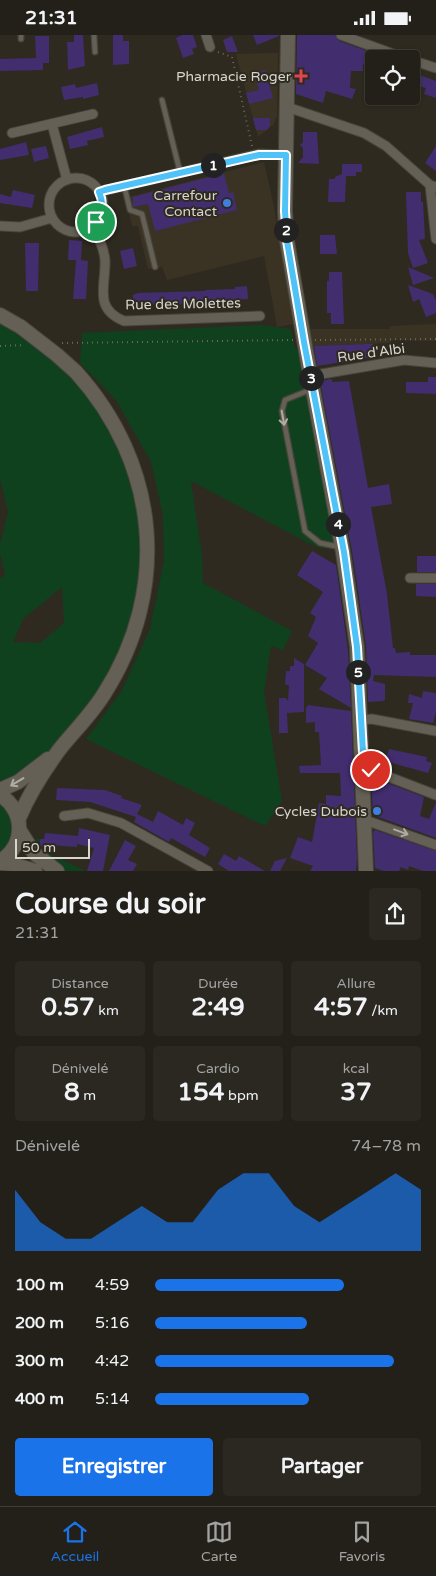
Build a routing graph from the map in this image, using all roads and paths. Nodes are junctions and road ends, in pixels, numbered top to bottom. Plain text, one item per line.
1 (94, 35) edge
2 (206, 35) edge
3 (288, 35) edge
4 (340, 35) edge
5 (210, 47) joint
6 (382, 50) edge
7 (94, 52) dead end
8 (420, 63) edge
9 (436, 68) edge
10 (162, 100) dead end
11 (287, 107) junction
12 (93, 114) dead end
13 (52, 123) junction
14 (12, 133) dead end
15 (259, 155) junction
16 (286, 155) junction
17 (180, 172) junction
18 (67, 180) junction
19 (124, 185) junction
20 (433, 186) edge
21 (99, 192) junction
22 (52, 218) junction
23 (0, 226) edge
24 (92, 227) junction
25 (436, 239) edge
26 (155, 267) dead end
27 (0, 315) edge
28 (260, 315) dead end
29 (436, 339) edge
30 (304, 340) junction
31 (54, 344) dead end
32 (26, 345) dead end
33 (0, 346) edge
34 (436, 363) edge
35 (312, 382) junction
36 (343, 547) junction
37 (410, 578) dead end
38 (436, 578) edge
39 (361, 720) junction
40 (436, 731) edge
41 (60, 749) junction
42 (364, 770) junction
43 (0, 790) edge
44 (0, 795) edge
45 (436, 795) edge
46 (64, 816) dead end
47 (365, 820) junction
48 (19, 825) junction
49 (436, 845) edge
50 (0, 862) edge
51 (35, 871) edge
52 (57, 871) edge
53 (208, 871) edge
54 (366, 871) edge

1 - 7 lane
2 - 5 street
3 - 11 street
4 - 6 street
5 - 15 path
8 - 9 street
10 - 17 lane
11 - 16 street
11 - 20 street
12 - 13 street
13 - 14 street
13 - 18 street
15 - 16 street
15 - 17 street
16 - 30 street
17 - 19 street
18 - 21 street
18 - 22 street
19 - 21 street
19 - 26 lane
20 - 25 street
21 - 24 street
22 - 23 street
22 - 24 street
24 - 28 street, Rue des Molettes
27 - 41 street, bridge
29 - 30 path
30 - 31 path
30 - 35 street
32 - 33 path
34 - 35 street, Rue d'Albi
35 - 36 street
35 -> 36 lane
36 - 39 street
37 - 38 street
39 - 40 street
39 - 42 street
41 -> 43 street
41 - 48 street
42 - 45 street
42 - 47 street
44 - 48 street
46 - 53 street
47 -> 49 street
47 - 54 street
48 - 50 street
48 - 52 street
50 - 51 street

